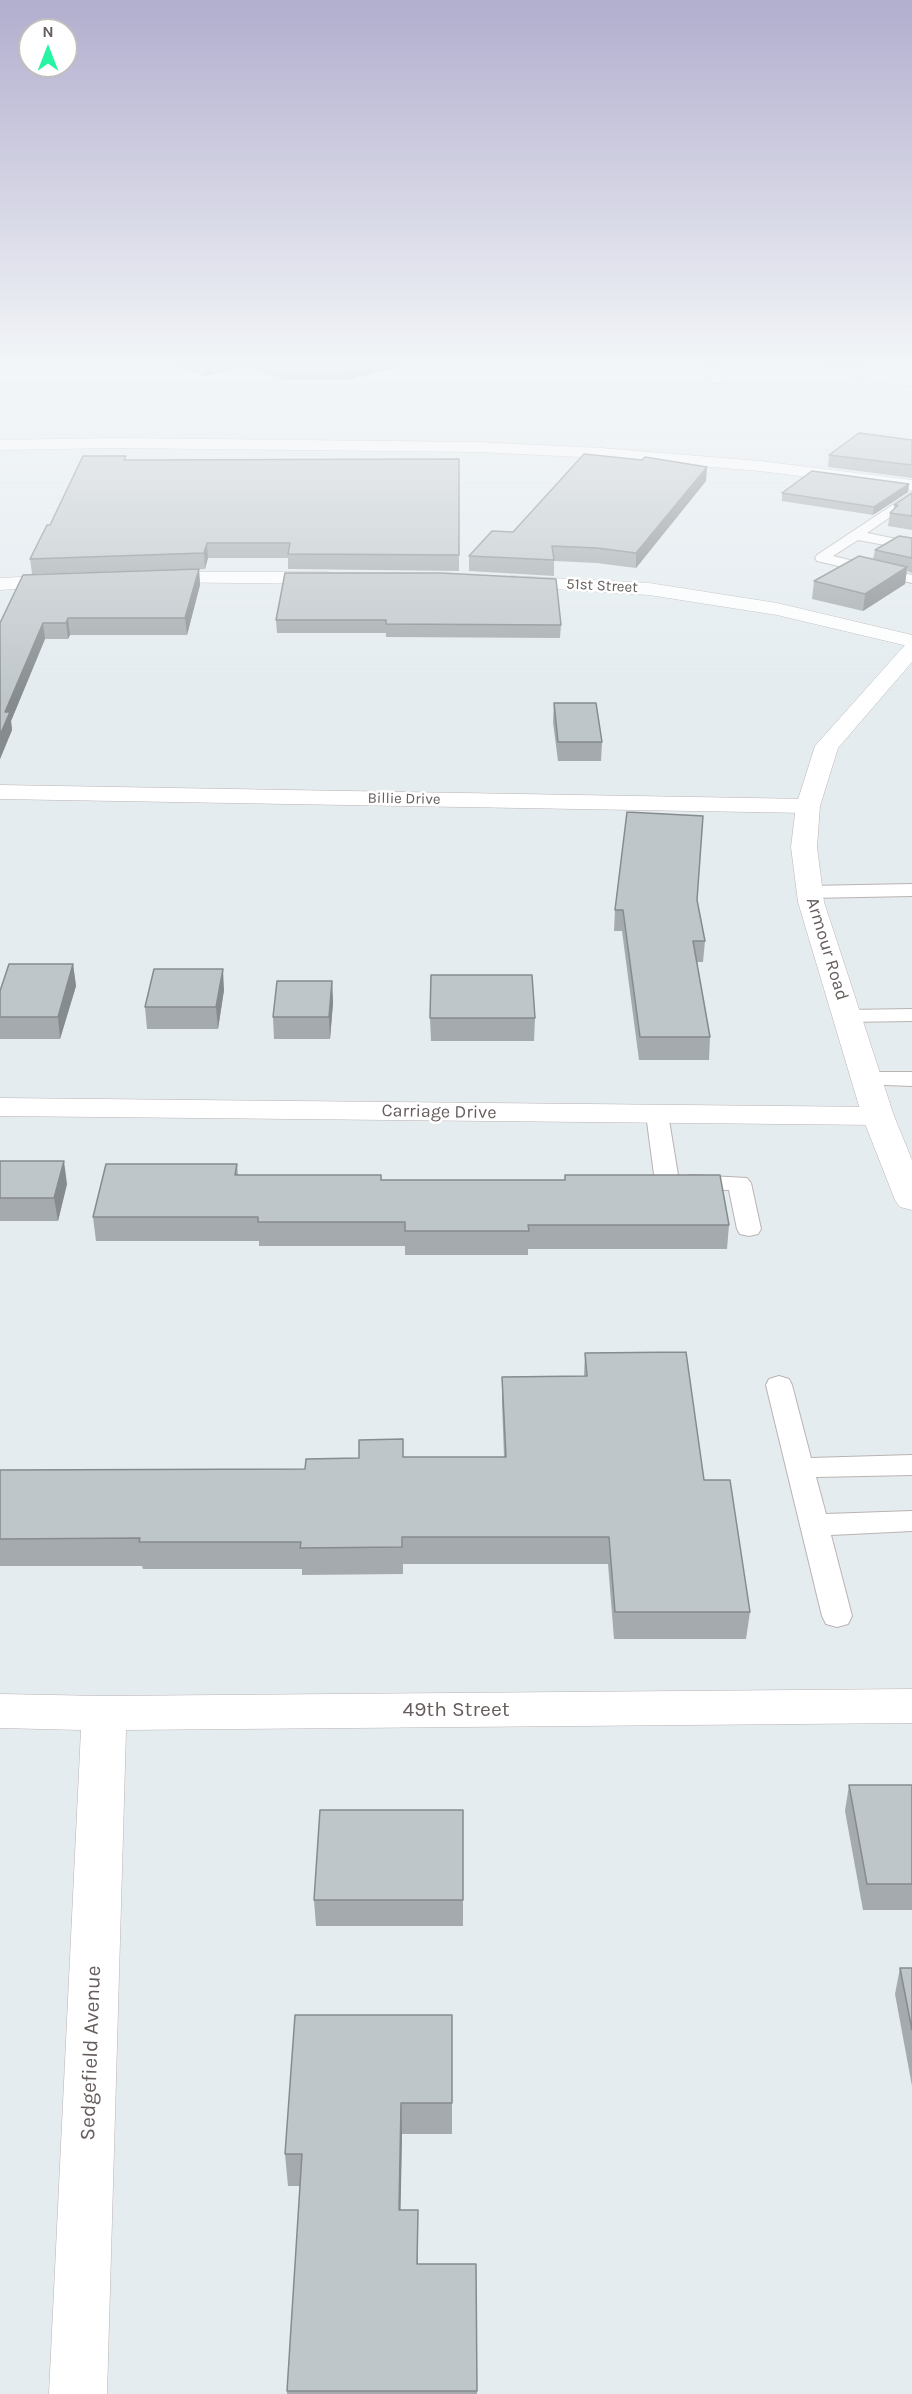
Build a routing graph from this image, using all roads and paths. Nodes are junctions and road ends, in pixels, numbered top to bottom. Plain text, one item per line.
1 (819, 478) edge
2 (911, 496) edge
3 (871, 524) junction
4 (902, 530) edge
5 (855, 535) junction
6 (912, 546) edge
7 (139, 578) edge
8 (348, 578) edge
9 (912, 579) edge
10 (488, 580) edge
11 (81, 581) edge
12 (0, 584) edge
13 (912, 640) edge
14 (907, 660) edge
15 (0, 792) edge
16 (808, 806) junction
17 (912, 890) edge
18 (809, 892) junction
19 (912, 1015) edge
20 (847, 1016) junction
21 (867, 1079) junction
22 (912, 1079) edge
23 (0, 1107) edge
24 (657, 1114) junction
25 (878, 1116) junction
26 (912, 1200) edge
27 (749, 1229) dead end
28 (779, 1385) dead end
29 (912, 1465) edge
30 (800, 1468) junction
31 (912, 1521) edge
32 (814, 1525) junction
33 (837, 1616) dead end
34 (912, 1706) edge
35 (0, 1711) edge
36 (104, 1713) junction
37 (78, 2394) edge

1 - 2 street
2 - 3 lane
3 - 4 lane
3 - 5 lane
5 - 6 lane
5 - 9 lane
7 - 8 street
10 - 13 street, 51st Street
11 - 12 street
14 - 16 street, Armour Road
15 - 16 street, Billie Drive
16 - 18 street, Armour Road
17 - 18 lane
18 - 20 street, Armour Road
19 - 20 lane
20 - 21 street, Armour Road
21 - 22 lane
21 - 25 street, Armour Road
23 - 24 street, Carriage Drive
24 - 25 street, Carriage Drive
24 - 27 lane
25 - 26 street, Armour Road
28 - 30 lane
29 - 30 lane
30 - 32 lane
31 - 32 lane
32 - 33 lane
34 - 36 street, 49th Street
35 - 36 street, 49th Street
36 - 37 street, Sedgefield Avenue

